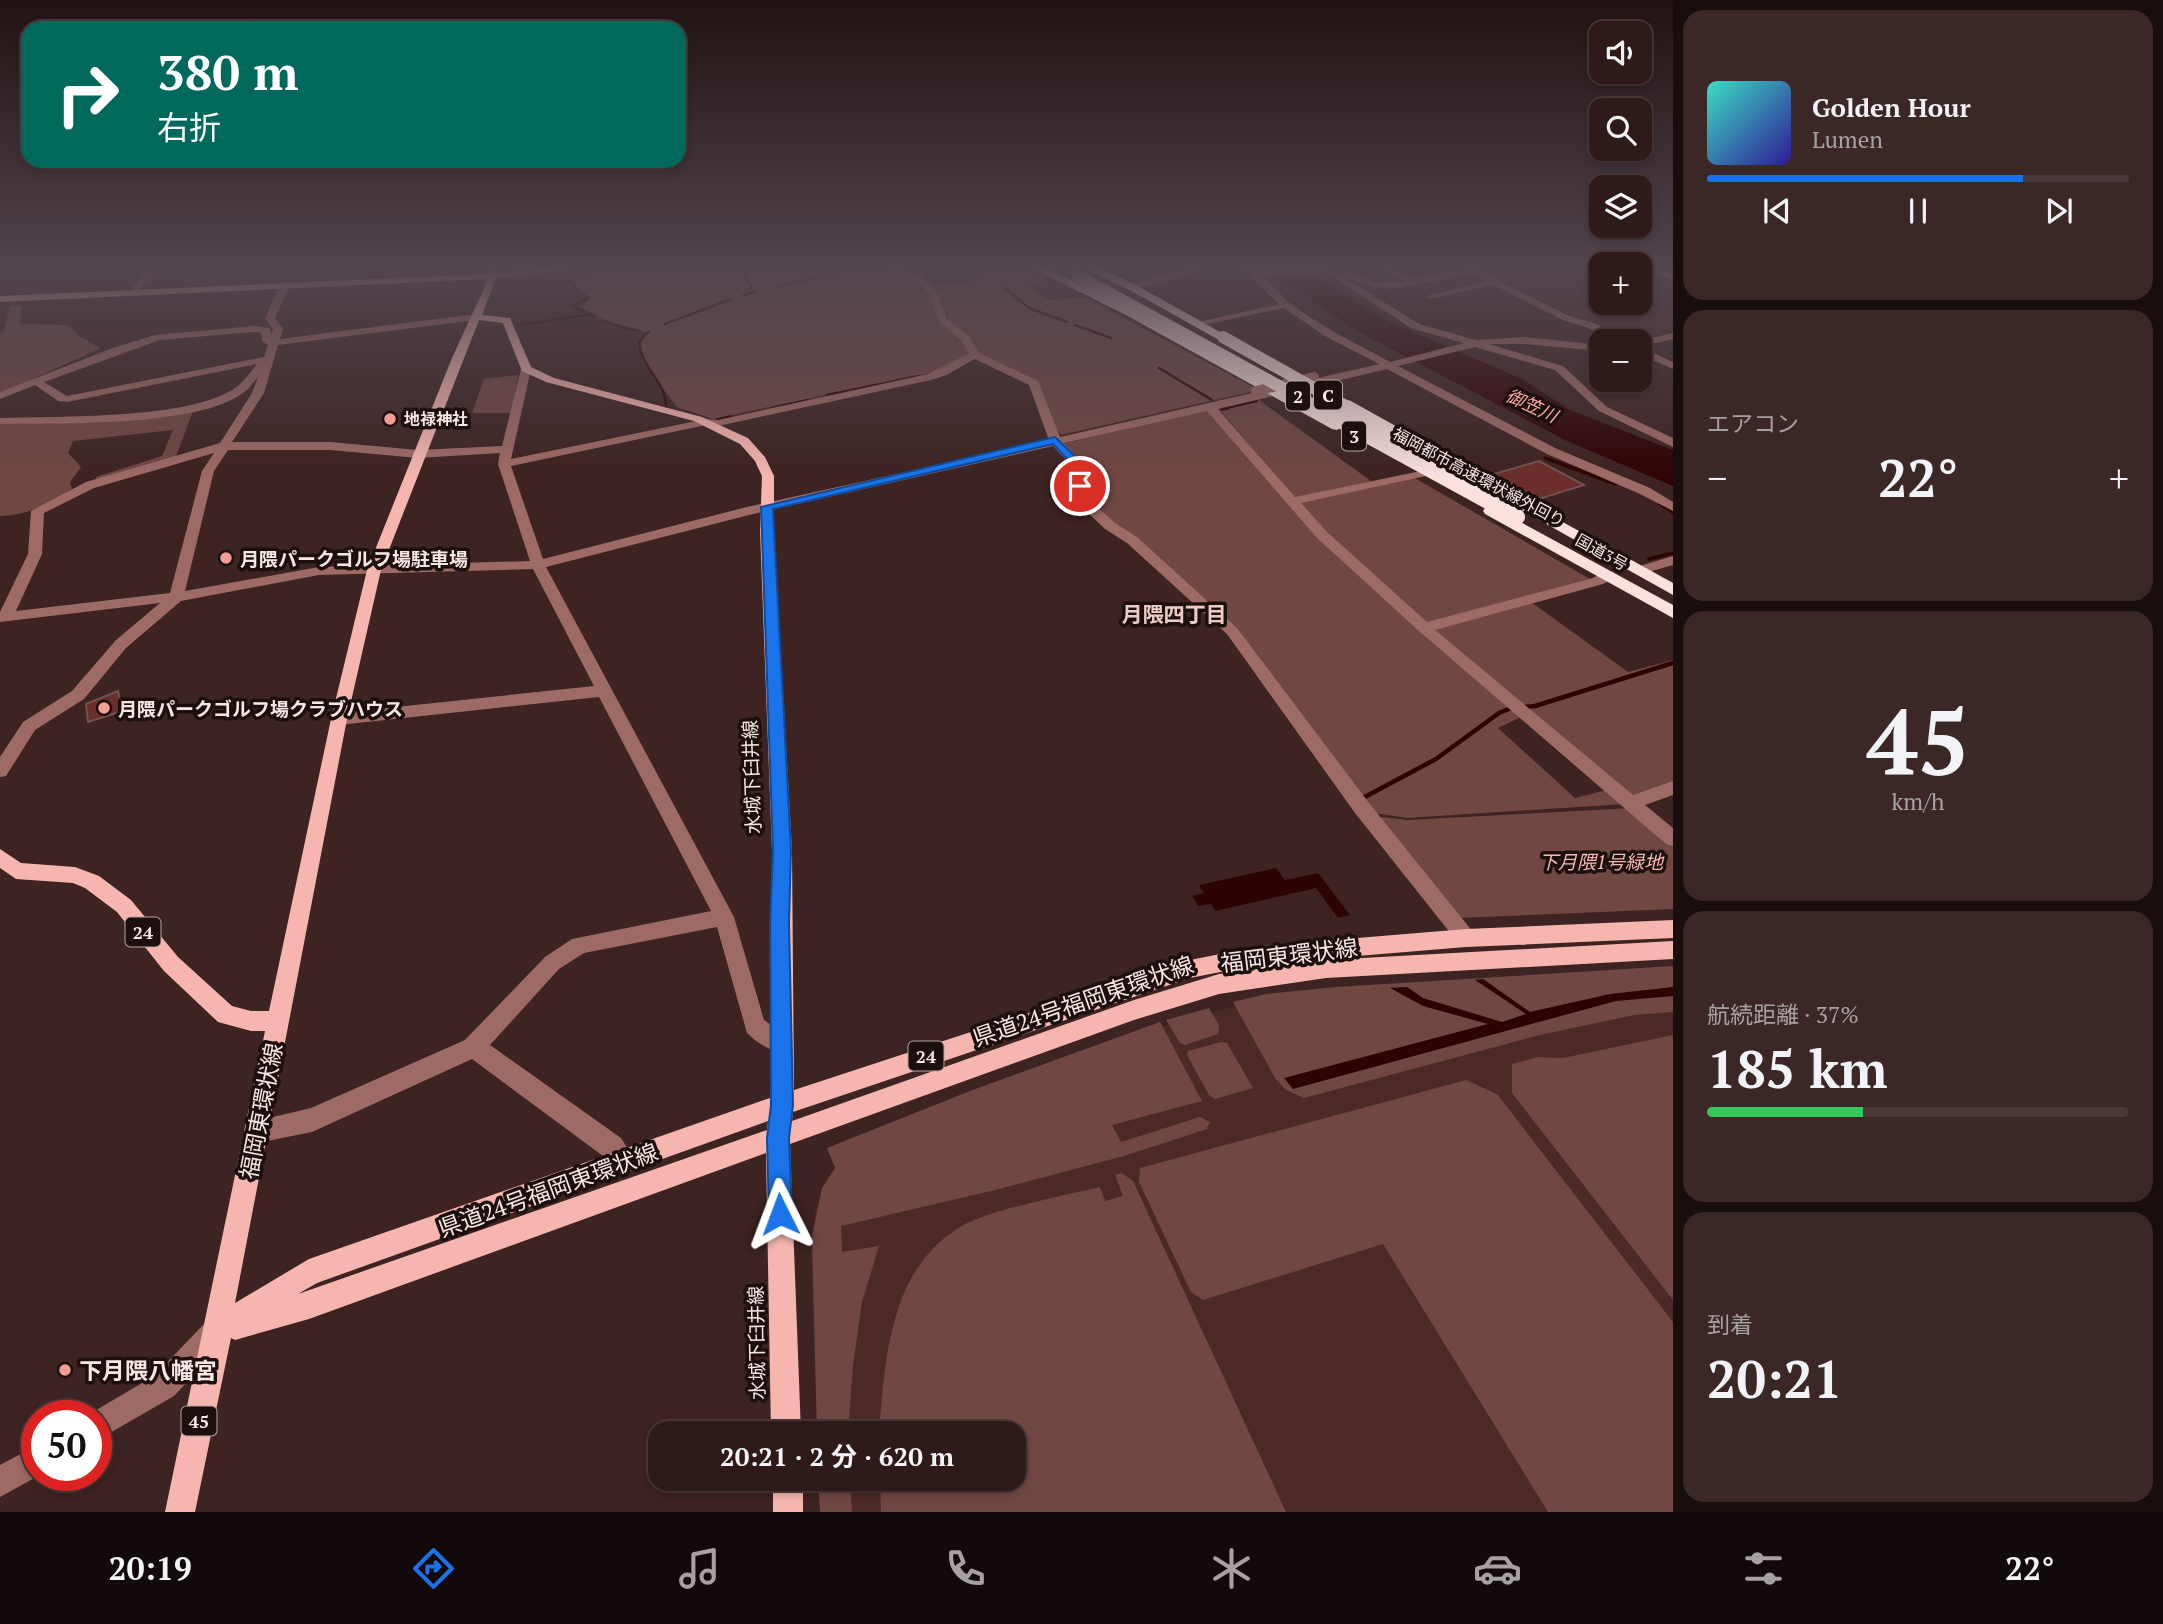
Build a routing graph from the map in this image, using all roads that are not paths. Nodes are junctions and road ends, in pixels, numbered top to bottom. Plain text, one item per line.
1 (164, 337) edge
2 (267, 337) edge
3 (275, 337) edge
4 (323, 337) edge
5 (468, 337) edge
6 (513, 337) edge
7 (964, 337) edge
8 (1173, 337) edge
9 (1174, 337) edge
10 (1218, 337) edge
11 (1225, 337) edge
12 (1334, 337) edge
13 (1451, 337) edge
14 (1671, 337) edge
15 (1652, 341) edge
16 (273, 343) junction
17 (1476, 344) junction
18 (1589, 347) edge
19 (975, 355) junction
20 (1652, 356) edge
21 (268, 359) junction
22 (1389, 364) junction
23 (1673, 366) edge
24 (526, 369) junction
25 (36, 381) junction
26 (1311, 381) junction
27 (1256, 391) dead end
28 (1273, 392) junction
29 (0, 396) edge
30 (1209, 406) junction
31 (0, 421) edge
32 (706, 422) junction
33 (1055, 440) junction
34 (1673, 443) edge
35 (223, 446) junction
36 (508, 449) junction
37 (418, 454) junction
38 (504, 464) junction
39 (1422, 473) junction
40 (1293, 501) junction
41 (767, 507) junction
42 (1673, 508) edge
43 (1522, 515) junction
44 (1673, 560) edge
45 (538, 565) junction
46 (374, 570) junction
47 (1638, 571) junction
48 (1609, 575) junction
49 (1673, 591) edge
50 (176, 597) junction
51 (1673, 604) edge
52 (1673, 612) edge
53 (2, 617) edge
54 (1424, 628) junction
55 (603, 691) junction
56 (339, 719) junction
57 (0, 771) edge
58 (1673, 788) edge
59 (1633, 804) junction
60 (1673, 839) edge
61 (0, 857) edge
62 (724, 917) junction
63 (1673, 929) edge
64 (1466, 938) junction
65 (1673, 950) edge
66 (279, 1021) junction
67 (781, 1044) junction
68 (473, 1047) junction
69 (782, 1105) junction
70 (257, 1131) junction
71 (778, 1138) junction
72 (623, 1160) junction
73 (218, 1330) junction
74 (112, 1417) edge
75 (786, 1421) edge
76 (21, 1470) edge
77 (0, 1482) edge
78 (788, 1491) edge
79 (180, 1512) edge
80 (788, 1512) edge

1 - 25 street
2 - 16 street
3 - 16 street
4 - 16 street
5 - 37 main road
6 - 24 main road
7 - 19 street
8 - 28 highway, 国道3号 / 3
9 - 43 highway, 福岡都市高速環状線外回り / C, bridge
10 - 43 highway, C, bridge
11 - 26 highway, 国道3号 / 3
12 - 22 street
13 - 17 street
14 - 15 street
16 - 21 street
17 - 18 street
17 - 22 street
17 - 34 street
19 - 32 street
19 - 33 street
20 - 23 street
21 - 25 street
21 - 31 street
21 - 35 street
22 - 26 street
22 - 42 street
24 - 32 main road, 水城下臼井線
24 - 36 street
25 - 29 street
26 - 27 street, bridge
26 - 28 street
26 - 47 highway, 国道3号 / 3
28 - 30 street
28 - 39 highway, 国道3号 / 3
30 - 33 street
30 - 40 street
32 - 38 street
32 - 41 main road, 水城下臼井線
33 - 41 street
33 - 64 street
35 - 37 street
35 - 50 street
35 - 53 street
36 - 37 street
36 - 38 street
37 - 46 main road
38 - 45 street
39 - 40 street
39 - 48 highway, 国道3号 / 3
40 - 54 street
41 - 45 street
41 - 67 main road, 水城下臼井線
43 - 49 highway, C
43 - 51 highway, 福岡都市高速環状線外回り / C
44 - 47 street
45 - 46 street
45 - 55 street
46 - 50 street
46 - 56 main road
47 - 49 highway, 国道3号 / 3
48 - 52 highway, 国道3号 / 3
48 - 54 street
50 - 53 street
50 - 57 street
54 - 59 street
55 - 56 street
55 - 62 street
56 - 66 main road
58 - 59 street
59 - 60 street
61 - 66 main road, 福岡東環状線 / 24
62 - 67 street
62 - 68 street
63 - 64 main road, 福岡東環状線 / 24
64 - 69 main road, 福岡東環状線 / 24
65 - 71 main road, 県道24号福岡東環状線 / 24
66 - 70 main road, 福岡東環状線
67 - 69 main road, 水城下臼井線
68 - 70 street
68 - 72 street
69 - 71 main road, 水城下臼井線
69 - 72 main road, 福岡東環状線 / 24
70 - 73 main road, 福岡東環状線
71 - 73 main road, 県道24号福岡東環状線 / 24
71 - 75 main road, 水城下臼井線
72 - 73 main road, 福岡東環状線 / 24
73 - 74 street, 福岡東環状線
73 - 79 main road, 45
76 - 77 street
78 - 80 main road

